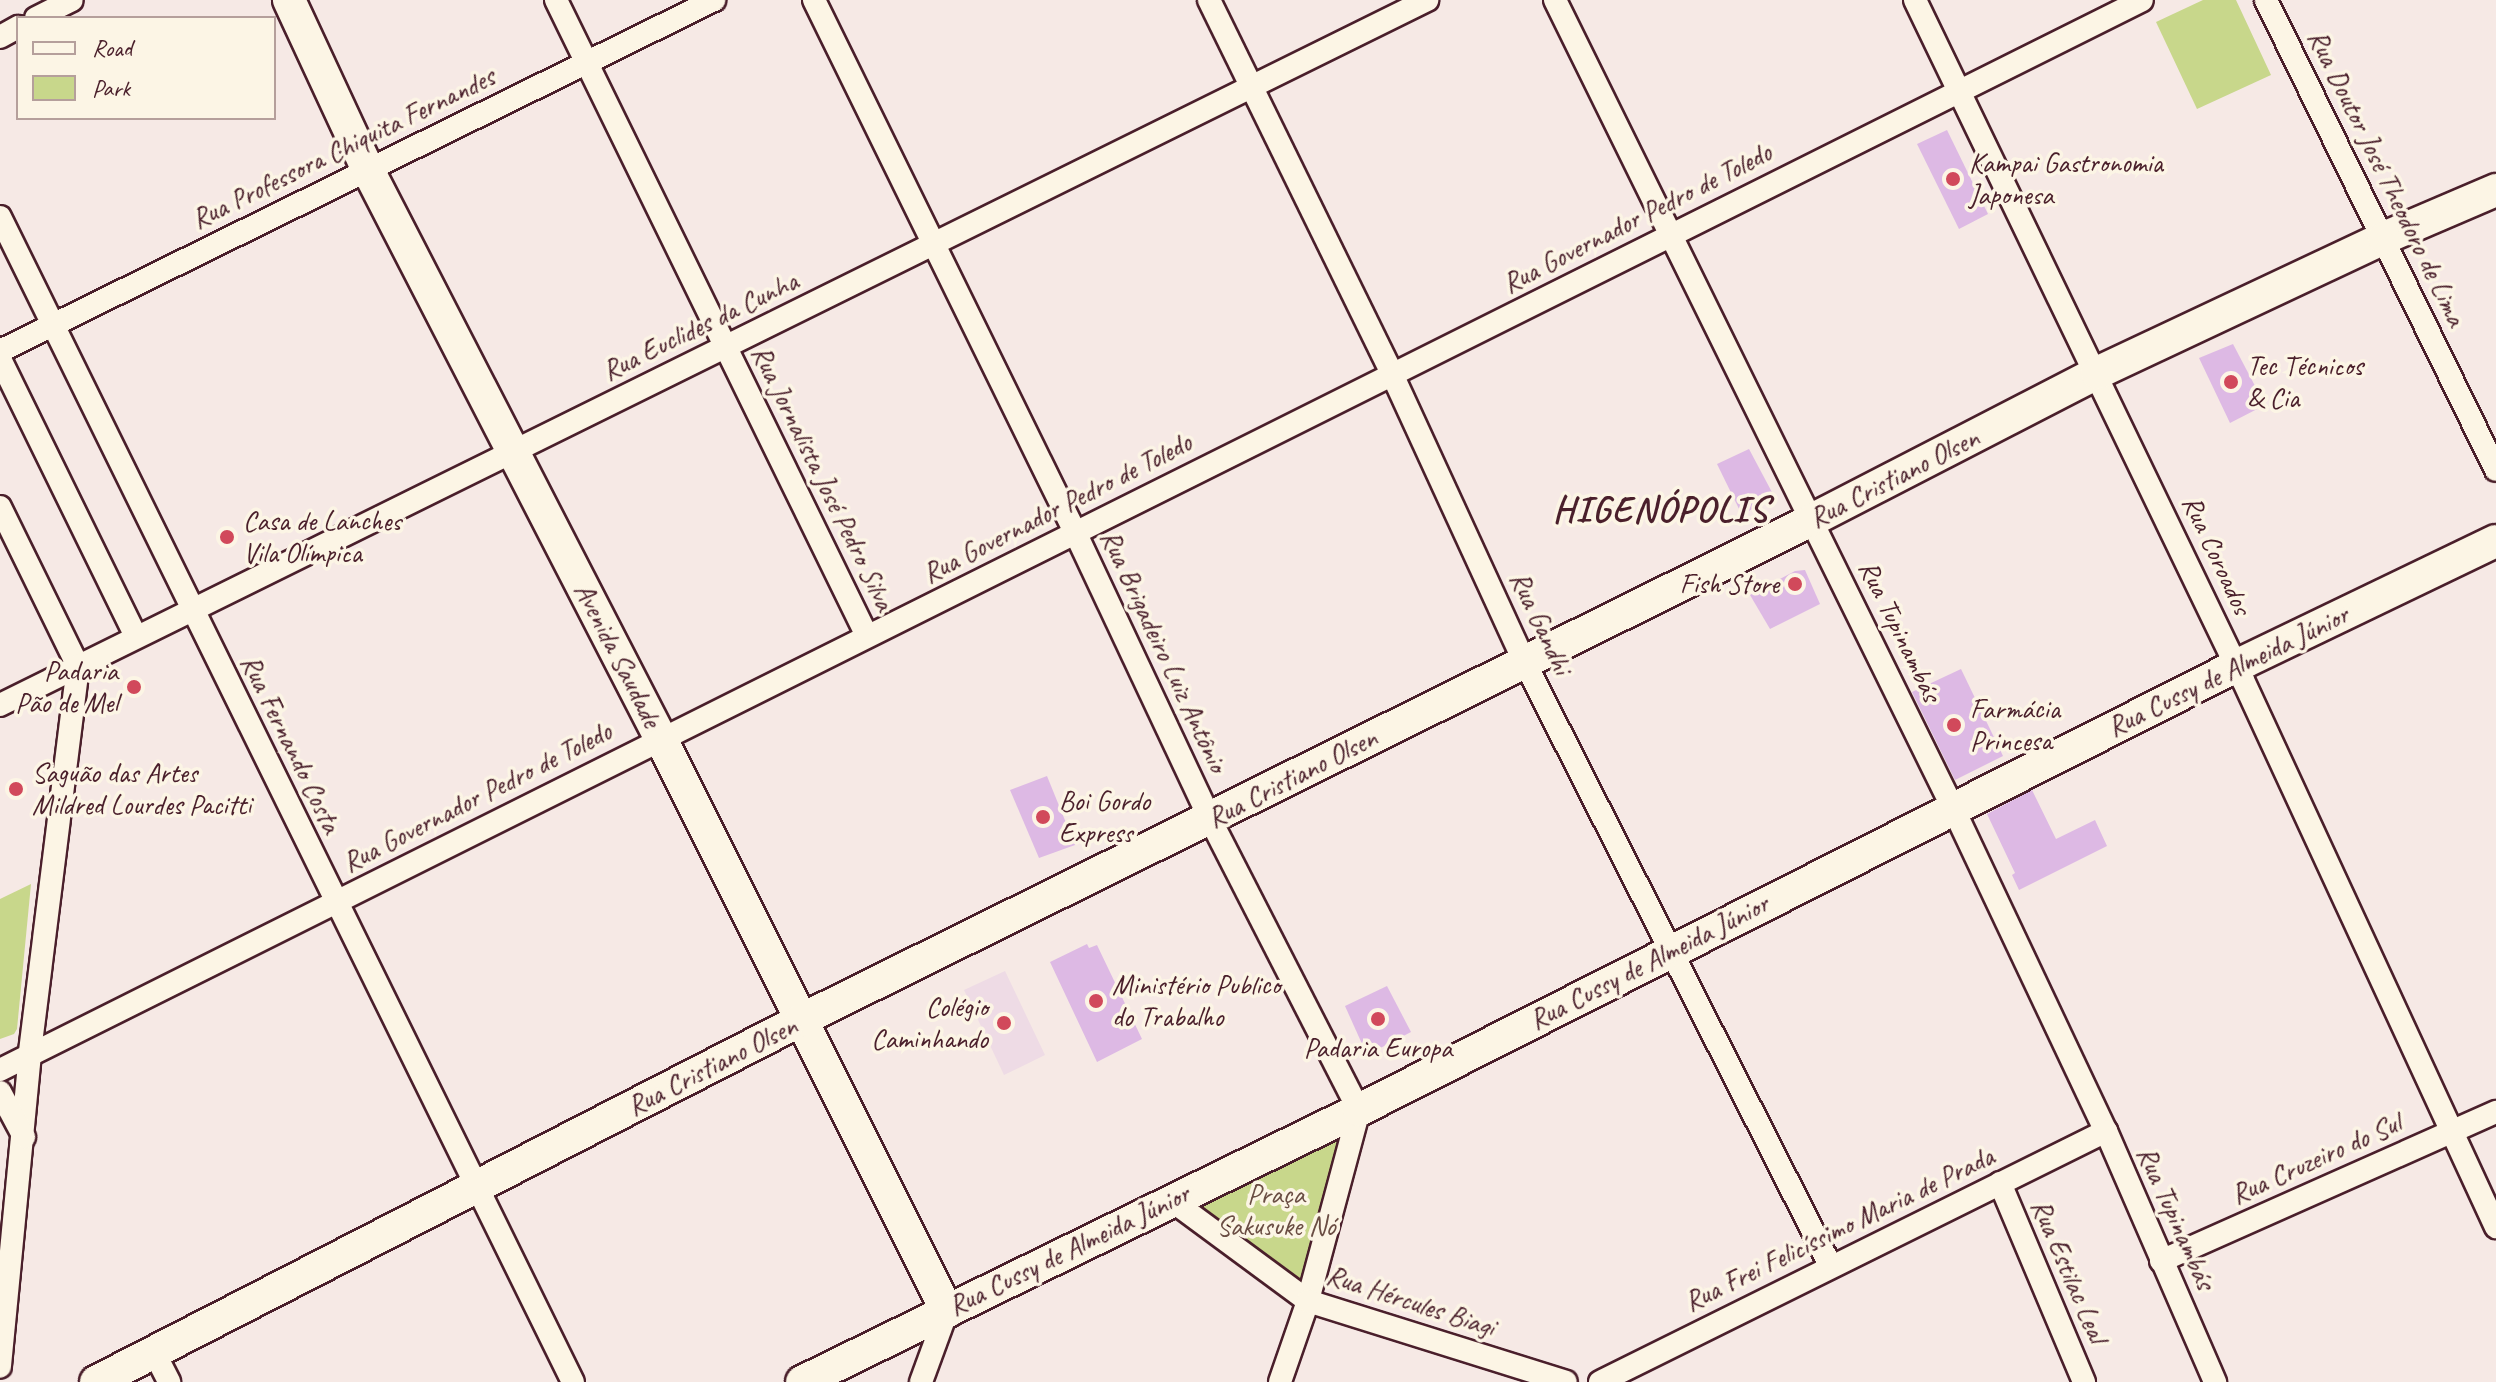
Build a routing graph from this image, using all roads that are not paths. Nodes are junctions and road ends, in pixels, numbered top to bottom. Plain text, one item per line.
1 (72, 0) edge
2 (289, 0) edge
3 (556, 0) edge
4 (714, 0) edge
5 (814, 0) edge
6 (1209, 0) edge
7 (1427, 0) edge
8 (1555, 0) edge
9 (1915, 0) edge
10 (2142, 0) edge
11 (2266, 0) edge
12 (40, 16) edge
13 (587, 63) junction
14 (1252, 87) junction
15 (1960, 91) junction
16 (367, 168) junction
17 (2496, 190) edge
18 (0, 217) edge
19 (1673, 234) junction
20 (2384, 238) junction
21 (935, 243) junction
22 (53, 325) junction
23 (725, 347) junction
24 (0, 351) edge
25 (0, 359) edge
26 (2097, 373) junction
27 (1392, 374) junction
28 (512, 452) junction
29 (2496, 470) edge
30 (0, 507) edge
31 (1812, 520) junction
32 (1075, 532) junction
33 (2496, 541) edge
34 (191, 610) junction
35 (867, 636) junction
36 (136, 637) junction
37 (1524, 661) junction
38 (78, 666) junction
39 (2236, 666) junction
40 (0, 705) edge
41 (661, 739) junction
42 (1953, 808) junction
43 (1210, 819) junction
44 (336, 901) junction
45 (1673, 951) junction
46 (801, 1020) junction
47 (30, 1054) junction
48 (0, 1070) edge
49 (0, 1092) edge
50 (1359, 1110) junction
51 (2496, 1112) edge
52 (2106, 1131) junction
53 (2451, 1132) junction
54 (24, 1138) junction
55 (2000, 1183) junction
56 (475, 1188) junction
57 (1171, 1200) junction
58 (2496, 1227) edge
59 (2161, 1261) junction
60 (1830, 1265) junction
61 (1308, 1301) junction
62 (947, 1311) junction
63 (154, 1352) junction
64 (0, 1367) edge
65 (96, 1382) edge
66 (169, 1382) edge
67 (573, 1382) edge
68 (802, 1382) edge
69 (921, 1382) edge
70 (1280, 1382) edge
71 (1566, 1382) edge
72 (1600, 1382) edge
73 (2084, 1382) edge
74 (2215, 1382) edge

1 - 12 street
2 - 16 street, Avenida Saudade
3 - 13 street, Rua Jornalista José Pedro Silva
4 - 13 street, Rua Professora Chiquita Fernandes
5 - 21 street, Rua Brigadeiro Luiz Antônio
6 - 14 street, Rua Gandhi
7 - 14 street, Rua Euclides da Cunha
8 - 19 street, Rua Tupinambás
9 - 15 street, Rua Coroados
10 - 15 street, Rua Governador Pedro de Toledo
11 - 20 street, Rua Doutor José Theodoro de Lima
13 - 16 street, Rua Professora Chiquita Fernandes
13 - 23 street, Rua Jornalista José Pedro Silva
14 - 21 street, Rua Euclides da Cunha
14 - 27 street, Rua Gandhi
15 - 19 street, Rua Governador Pedro de Toledo
15 - 26 street, Rua Coroados
16 - 22 street, Rua Professora Chiquita Fernandes
16 - 28 street, Avenida Saudade
17 - 20 street, Rua Cristiano Olsen
18 - 22 street, Rua Fernando Costa
19 - 27 street, Rua Governador Pedro de Toledo
19 - 31 street, Rua Tupinambás
20 - 26 street, Rua Cristiano Olsen
20 - 29 street, Rua Doutor José Theodoro de Lima
21 - 23 street, Rua Euclides da Cunha
21 - 32 street, Rua Brigadeiro Luiz Antônio
22 - 24 street, Rua Professora Chiquita Fernandes
22 - 34 street, Rua Fernando Costa
23 - 28 street, Rua Euclides da Cunha
23 - 35 street, Rua Jornalista José Pedro Silva
25 - 36 street
26 - 31 street, Rua Cristiano Olsen
26 - 39 street, Rua Coroados
27 - 32 street, Rua Governador Pedro de Toledo
27 - 37 street, Rua Gandhi
28 - 34 street, Rua Euclides da Cunha
28 - 41 street, Avenida Saudade
30 - 38 street
31 - 37 street, Rua Cristiano Olsen
31 - 42 street, Rua Tupinambás
32 - 35 street, Rua Governador Pedro de Toledo
32 - 43 street, Rua Brigadeiro Luiz Antônio
33 - 39 street, Rua Cussy de Almeida Júnior
34 - 36 street, Rua Euclides da Cunha
34 - 44 street, Rua Fernando Costa
35 - 41 street, Rua Governador Pedro de Toledo
36 - 38 street, Rua Euclides da Cunha
37 - 43 street, Rua Cristiano Olsen
37 - 45 street, Rua Gandhi
38 - 40 street, Rua Euclides da Cunha
38 - 47 street
39 - 42 street, Rua Cussy de Almeida Júnior
39 - 53 street, Rua Coroados
41 - 44 street, Rua Governador Pedro de Toledo
41 - 46 street, Avenida Saudade
42 - 45 street, Rua Cussy de Almeida Júnior
42 - 52 street, Rua Tupinambás
43 - 46 street, Rua Cristiano Olsen
43 - 50 street, Rua Brigadeiro Luiz Antônio
44 - 47 street, Rua Governador Pedro de Toledo
44 - 56 street, Rua Fernando Costa
45 - 50 street, Rua Cussy de Almeida Júnior
45 - 60 street, Rua Gandhi
46 - 56 street, Rua Cristiano Olsen
46 - 62 street, Avenida Saudade
47 - 48 street, Rua Governador Pedro de Toledo
47 - 54 street
49 - 54 street
50 - 57 street, Rua Cussy de Almeida Júnior
50 - 61 street
51 - 53 street, Rua Cruzeiro do Sul
52 - 55 street, Rua Frei Felicíssimo Maria de Prada
52 - 59 street, Rua Tupinambás
53 - 58 street, Rua Coroados
53 - 59 street, Rua Cruzeiro do Sul
54 - 64 street
55 - 60 street, Rua Frei Felicíssimo Maria de Prada
55 - 73 street, Rua Estilac Leal
56 - 63 street, Rua Cristiano Olsen
56 - 67 street, Rua Fernando Costa
57 - 61 street, Rua Hércules Biagi
57 - 62 street, Rua Cussy de Almeida Júnior
59 - 74 street, Rua Tupinambás
60 - 72 street, Rua Frei Felicíssimo Maria de Prada
61 - 70 street
61 - 71 street, Rua Hércules Biagi
62 - 68 street, Rua Cussy de Almeida Júnior
62 - 69 street
63 - 65 street, Rua Cristiano Olsen
63 - 66 street

